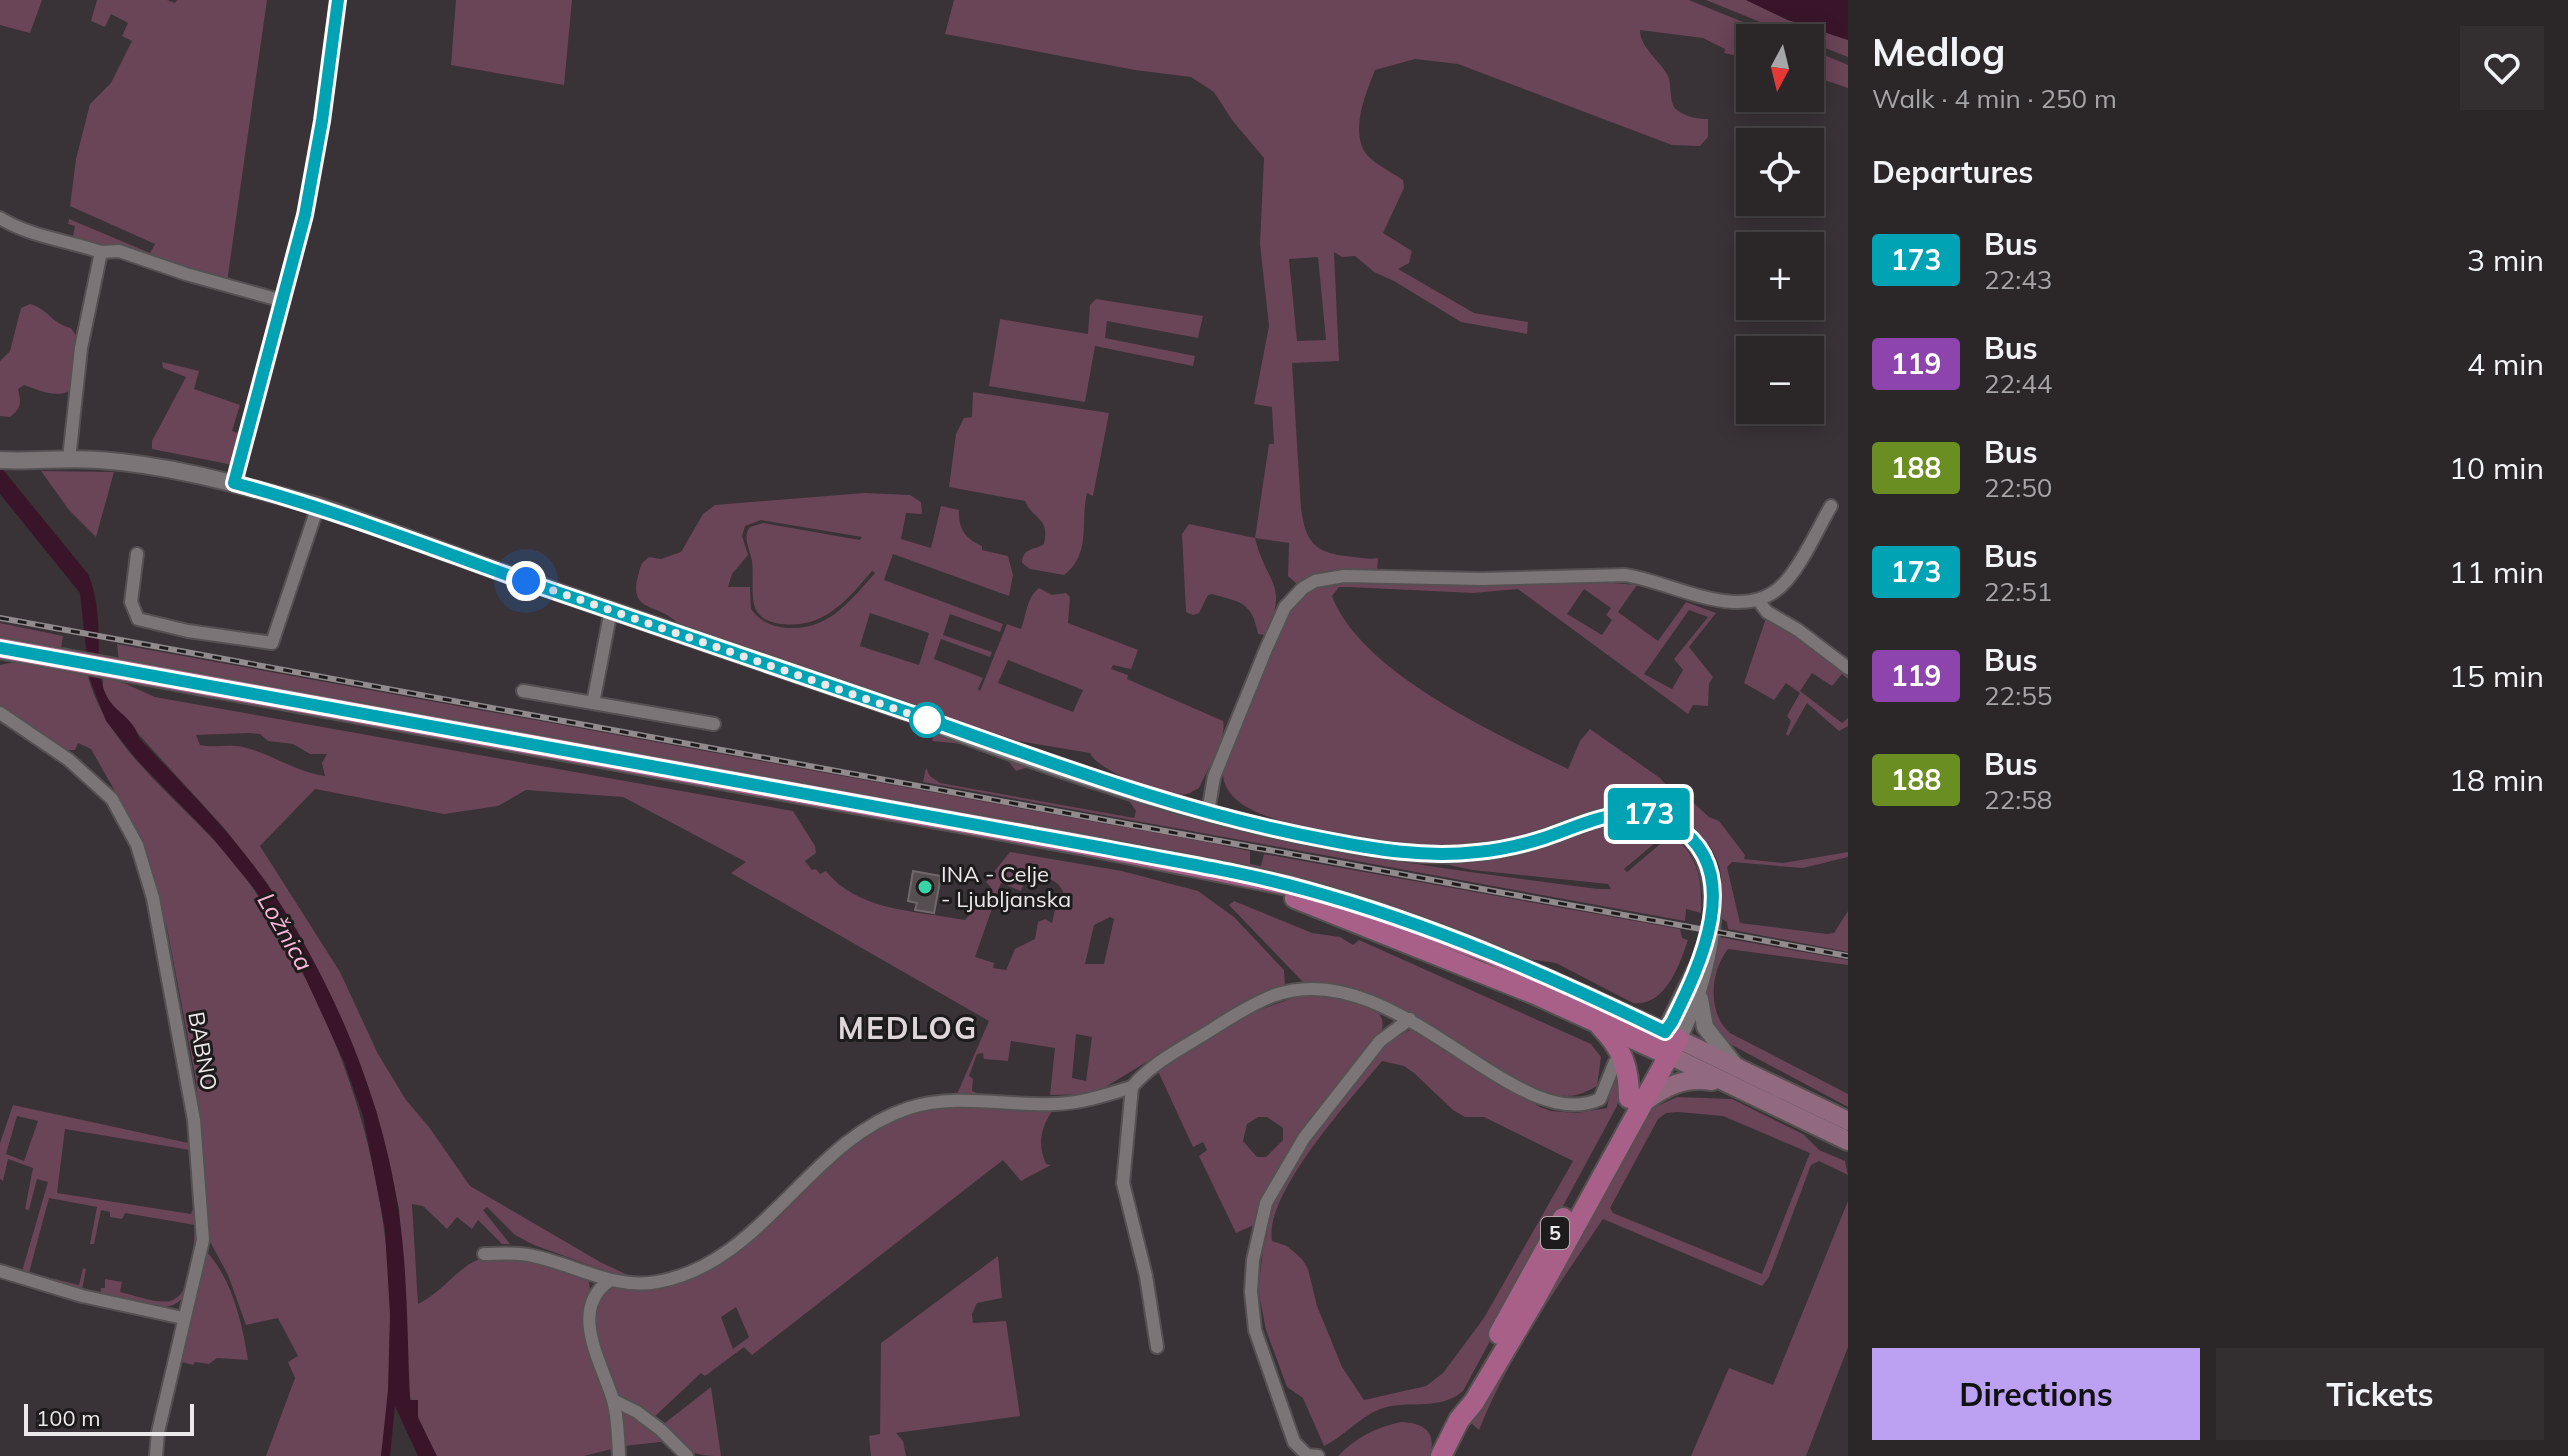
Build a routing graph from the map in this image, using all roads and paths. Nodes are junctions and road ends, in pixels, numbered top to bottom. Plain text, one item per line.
1 (338, 0) edge
2 (0, 218) edge
3 (101, 252) junction
4 (283, 301) junction
5 (69, 459) junction
6 (0, 460) edge
7 (234, 483) junction
8 (318, 506) junction
9 (1831, 506) dead end
10 (137, 554) dead end
11 (1758, 600) junction
12 (611, 610) junction
13 (0, 648) edge
14 (1848, 668) edge
15 (523, 691) dead end
16 (593, 703) junction
17 (0, 713) edge
18 (714, 724) dead end
19 (1208, 812) junction
20 (1244, 876) junction
21 (1709, 936) junction
22 (1699, 991) junction
23 (1410, 1019) junction
24 (1595, 1021) junction
25 (1667, 1044) junction
26 (1615, 1062) dead end
27 (1735, 1066) junction
28 (1726, 1083) junction
29 (1132, 1087) junction
30 (1635, 1101) junction
31 (1848, 1121) edge
32 (1848, 1141) edge
33 (484, 1254) dead end
34 (0, 1271) edge
35 (609, 1281) junction
36 (183, 1318) junction
37 (1157, 1347) dead end
38 (613, 1400) junction
39 (156, 1456) edge
40 (619, 1456) edge
41 (687, 1456) edge
42 (1318, 1456) edge
43 (1441, 1456) edge

1 - 4 street
2 - 3 street
3 - 4 street
3 - 5 street
4 - 7 street
5 - 6 street
5 - 7 street
7 - 8 street
8 - 10 street
8 - 12 street
9 - 11 street
11 - 14 street
11 - 19 street
12 - 16 street
12 - 19 street
13 - 20 main road
15 - 16 street
16 - 18 street
17 - 36 street, BABNO
19 - 21 street
20 - 24 main road
20 - 25 main road
21 - 22 street
21 - 25 street
22 - 25 street
22 - 27 street
23 - 26 street
23 - 29 street
23 - 42 street
24 - 25 main road
24 - 30 main road
25 - 27 main road
25 - 28 main road
25 - 30 main road, 5
27 - 31 main road
28 - 30 main road
28 - 32 main road
29 - 35 street
29 - 37 street
30 - 43 main road, 5
33 - 35 street
34 - 36 street
35 - 38 street
36 - 39 street, BABNO
38 - 40 street
38 - 41 street

